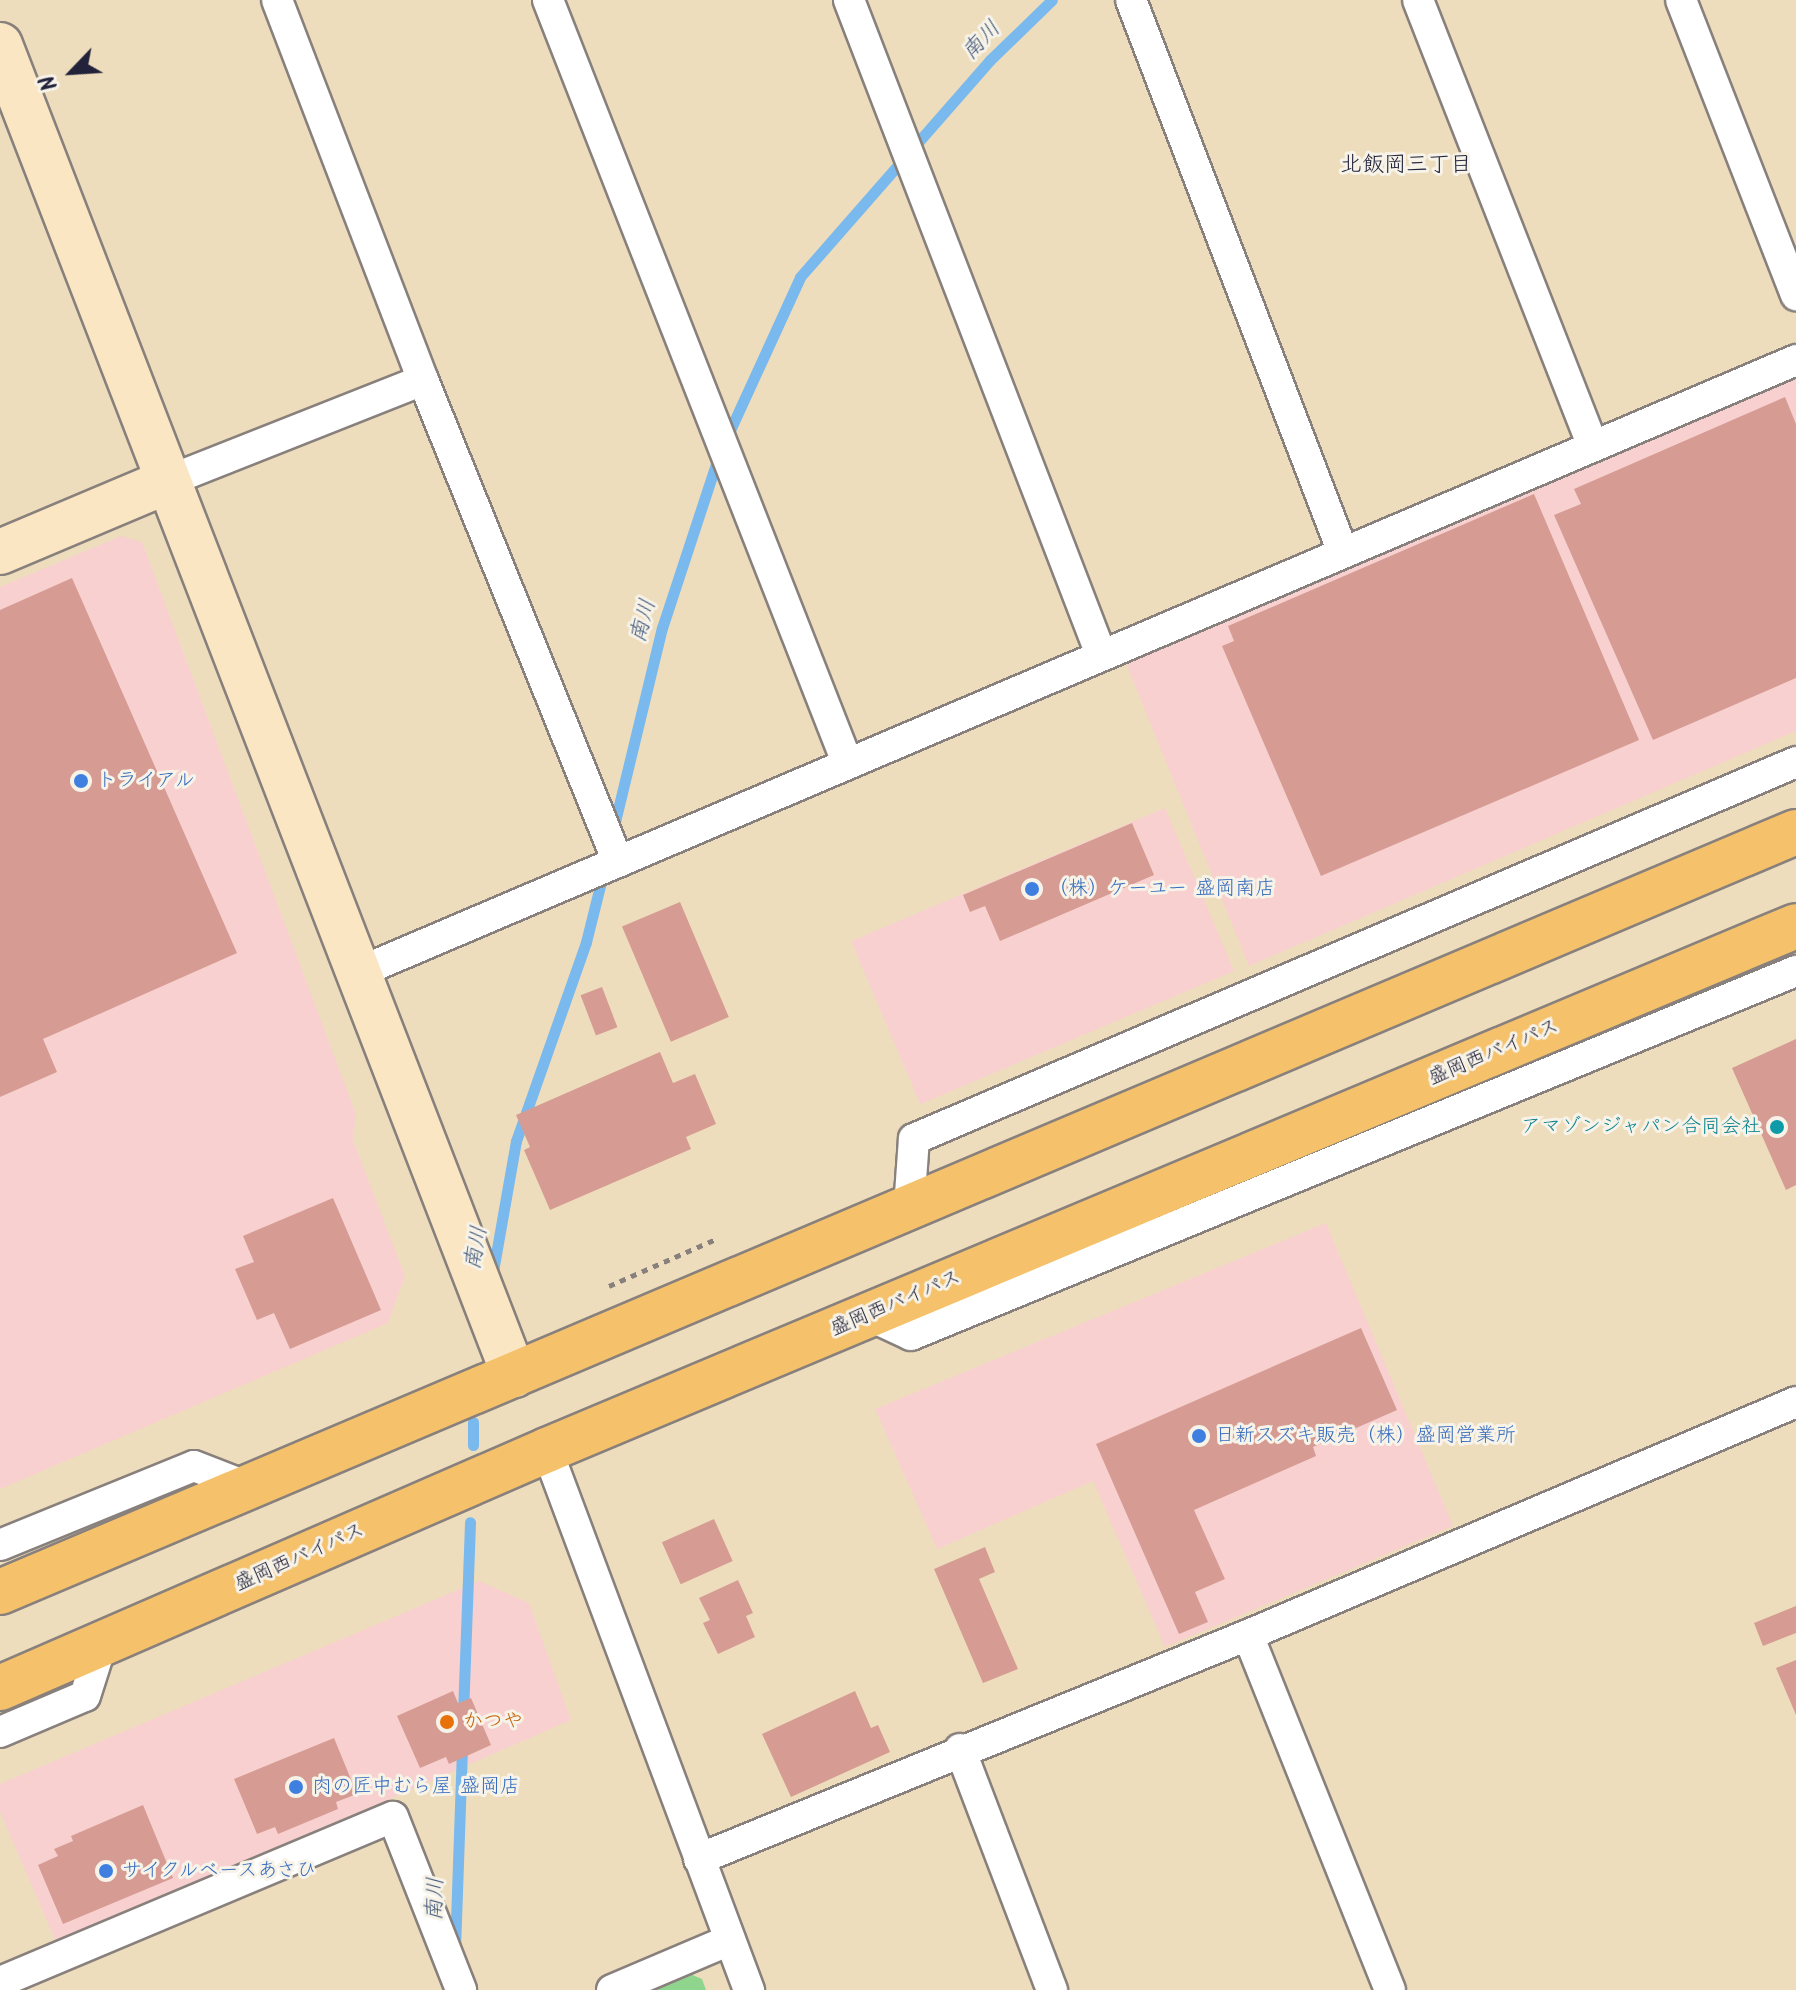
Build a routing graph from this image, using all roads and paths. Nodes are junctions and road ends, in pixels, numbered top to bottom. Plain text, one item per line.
1 (277, 0) edge
2 (548, 0) edge
3 (849, 0) edge
4 (1131, 0) edge
5 (1418, 0) edge
6 (1681, 0) edge
7 (0, 45) edge
8 (1796, 295) edge
9 (1796, 360) edge
10 (423, 380) junction
11 (1592, 445) junction
12 (168, 481) junction
13 (1342, 550) junction
14 (0, 552) edge
15 (1100, 652) junction
16 (847, 762) junction
17 (1796, 762) edge
18 (1796, 832) edge
19 (618, 862) junction
20 (1796, 926) edge
21 (1796, 971) edge
22 (357, 973) junction
23 (909, 1208) junction
24 (716, 1239) dead end
25 (609, 1286) dead end
26 (868, 1315) junction
27 (507, 1357) junction
28 (1796, 1402) edge
29 (547, 1450) junction
30 (248, 1487) junction
31 (0, 1545) edge
32 (0, 1592) edge
33 (1248, 1635) junction
34 (101, 1646) junction
35 (0, 1688) edge
36 (0, 1732) edge
37 (960, 1749) junction
38 (699, 1859) junction
39 (730, 1940) junction
40 (0, 1982) edge
41 (461, 1990) edge
42 (612, 1990) edge
43 (749, 1990) edge
44 (1052, 1990) edge
45 (1390, 1990) edge

1 - 10 street
2 - 16 street
3 - 15 street
4 - 13 street
5 - 11 street
6 - 8 street
7 - 12 street
9 - 11 street
10 - 12 street
10 - 19 street
11 - 13 street
12 - 14 street
12 - 22 street
13 - 15 street
15 - 16 street
16 - 19 street
17 - 23 street
18 - 23 highway
19 - 22 street
20 - 26 highway, 盛岡西バイパス
21 - 26 street
22 - 27 street
23 - 27 highway
24 - 25 path
26 - 29 highway, 盛岡西バイパス
27 - 30 highway
28 - 33 street
29 - 34 highway, 盛岡西バイパス
29 - 38 street
30 - 31 street
30 - 32 highway
33 - 37 street
33 - 45 street
34 - 35 highway, 盛岡西バイパス
34 - 36 street
37 - 38 street
37 - 44 street
38 - 39 street
39 - 42 street
39 - 43 street
40 - 41 street

